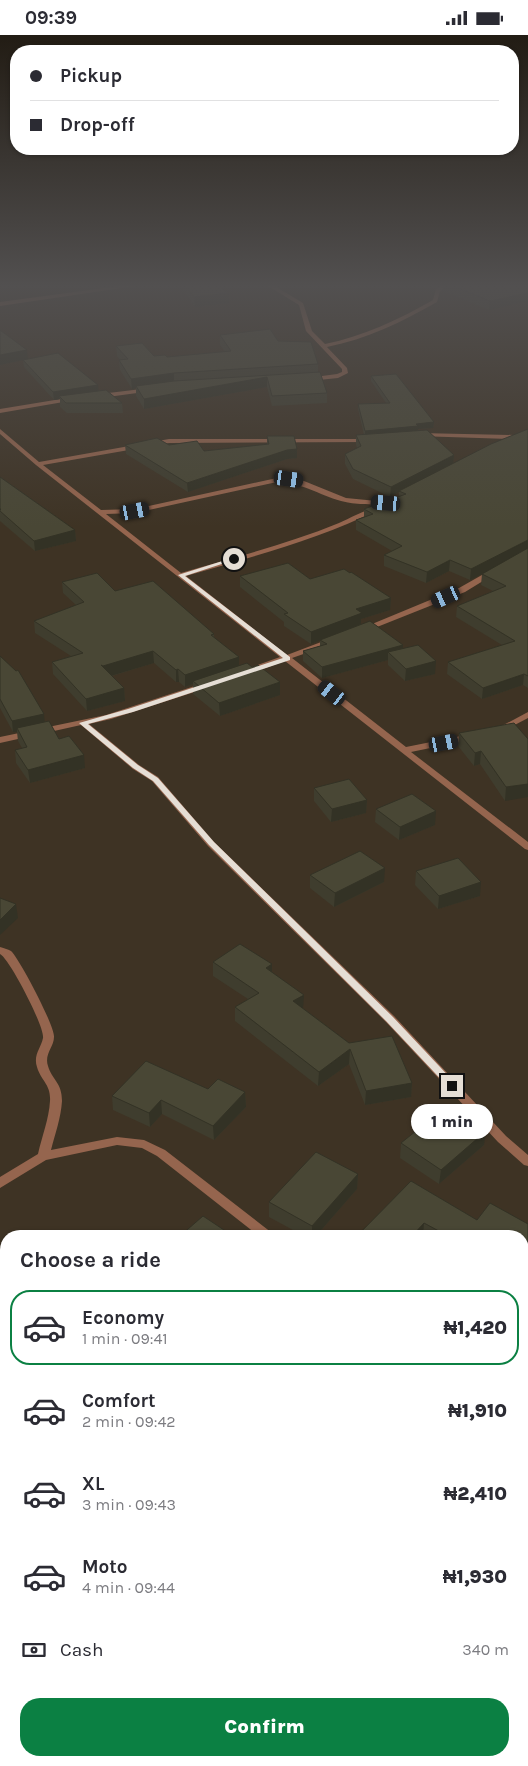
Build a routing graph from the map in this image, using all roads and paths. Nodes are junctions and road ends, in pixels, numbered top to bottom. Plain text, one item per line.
1 (341, 365) edge
2 (299, 380) edge
3 (155, 389) edge
4 (91, 397) edge
5 (81, 398) edge
6 (0, 411) edge
7 (0, 431) edge
8 (411, 435) edge
9 (380, 438) edge
10 (497, 446) edge
11 (38, 464) junction
12 (395, 499) edge
13 (386, 503) junction
14 (101, 512) junction
15 (503, 567) edge
16 (181, 575) junction
17 (358, 631) edge
18 (340, 638) edge
19 (287, 658) junction
20 (241, 674) edge
21 (214, 683) edge
22 (528, 715) edge
23 (83, 723) junction
24 (492, 732) edge
25 (482, 735) edge
26 (0, 740) edge
27 (406, 750) junction
28 (528, 847) edge
29 (0, 950) edge
30 (43, 1157) junction
31 (528, 1162) edge
32 (0, 1183) edge
33 (260, 1230) edge

1 - 2 street
3 - 4 street
5 - 6 street
7 - 11 street
8 - 10 street
9 - 11 street
11 - 14 street
12 - 13 street
13 - 14 street
13 - 16 street
14 - 16 street
15 - 17 street
16 - 19 street
18 - 19 street
19 - 20 street
19 - 27 street
21 - 23 street
22 - 24 street
23 - 26 street
23 - 31 street
25 - 27 street
27 - 28 street
29 - 30 street
30 - 32 street
30 - 33 street

